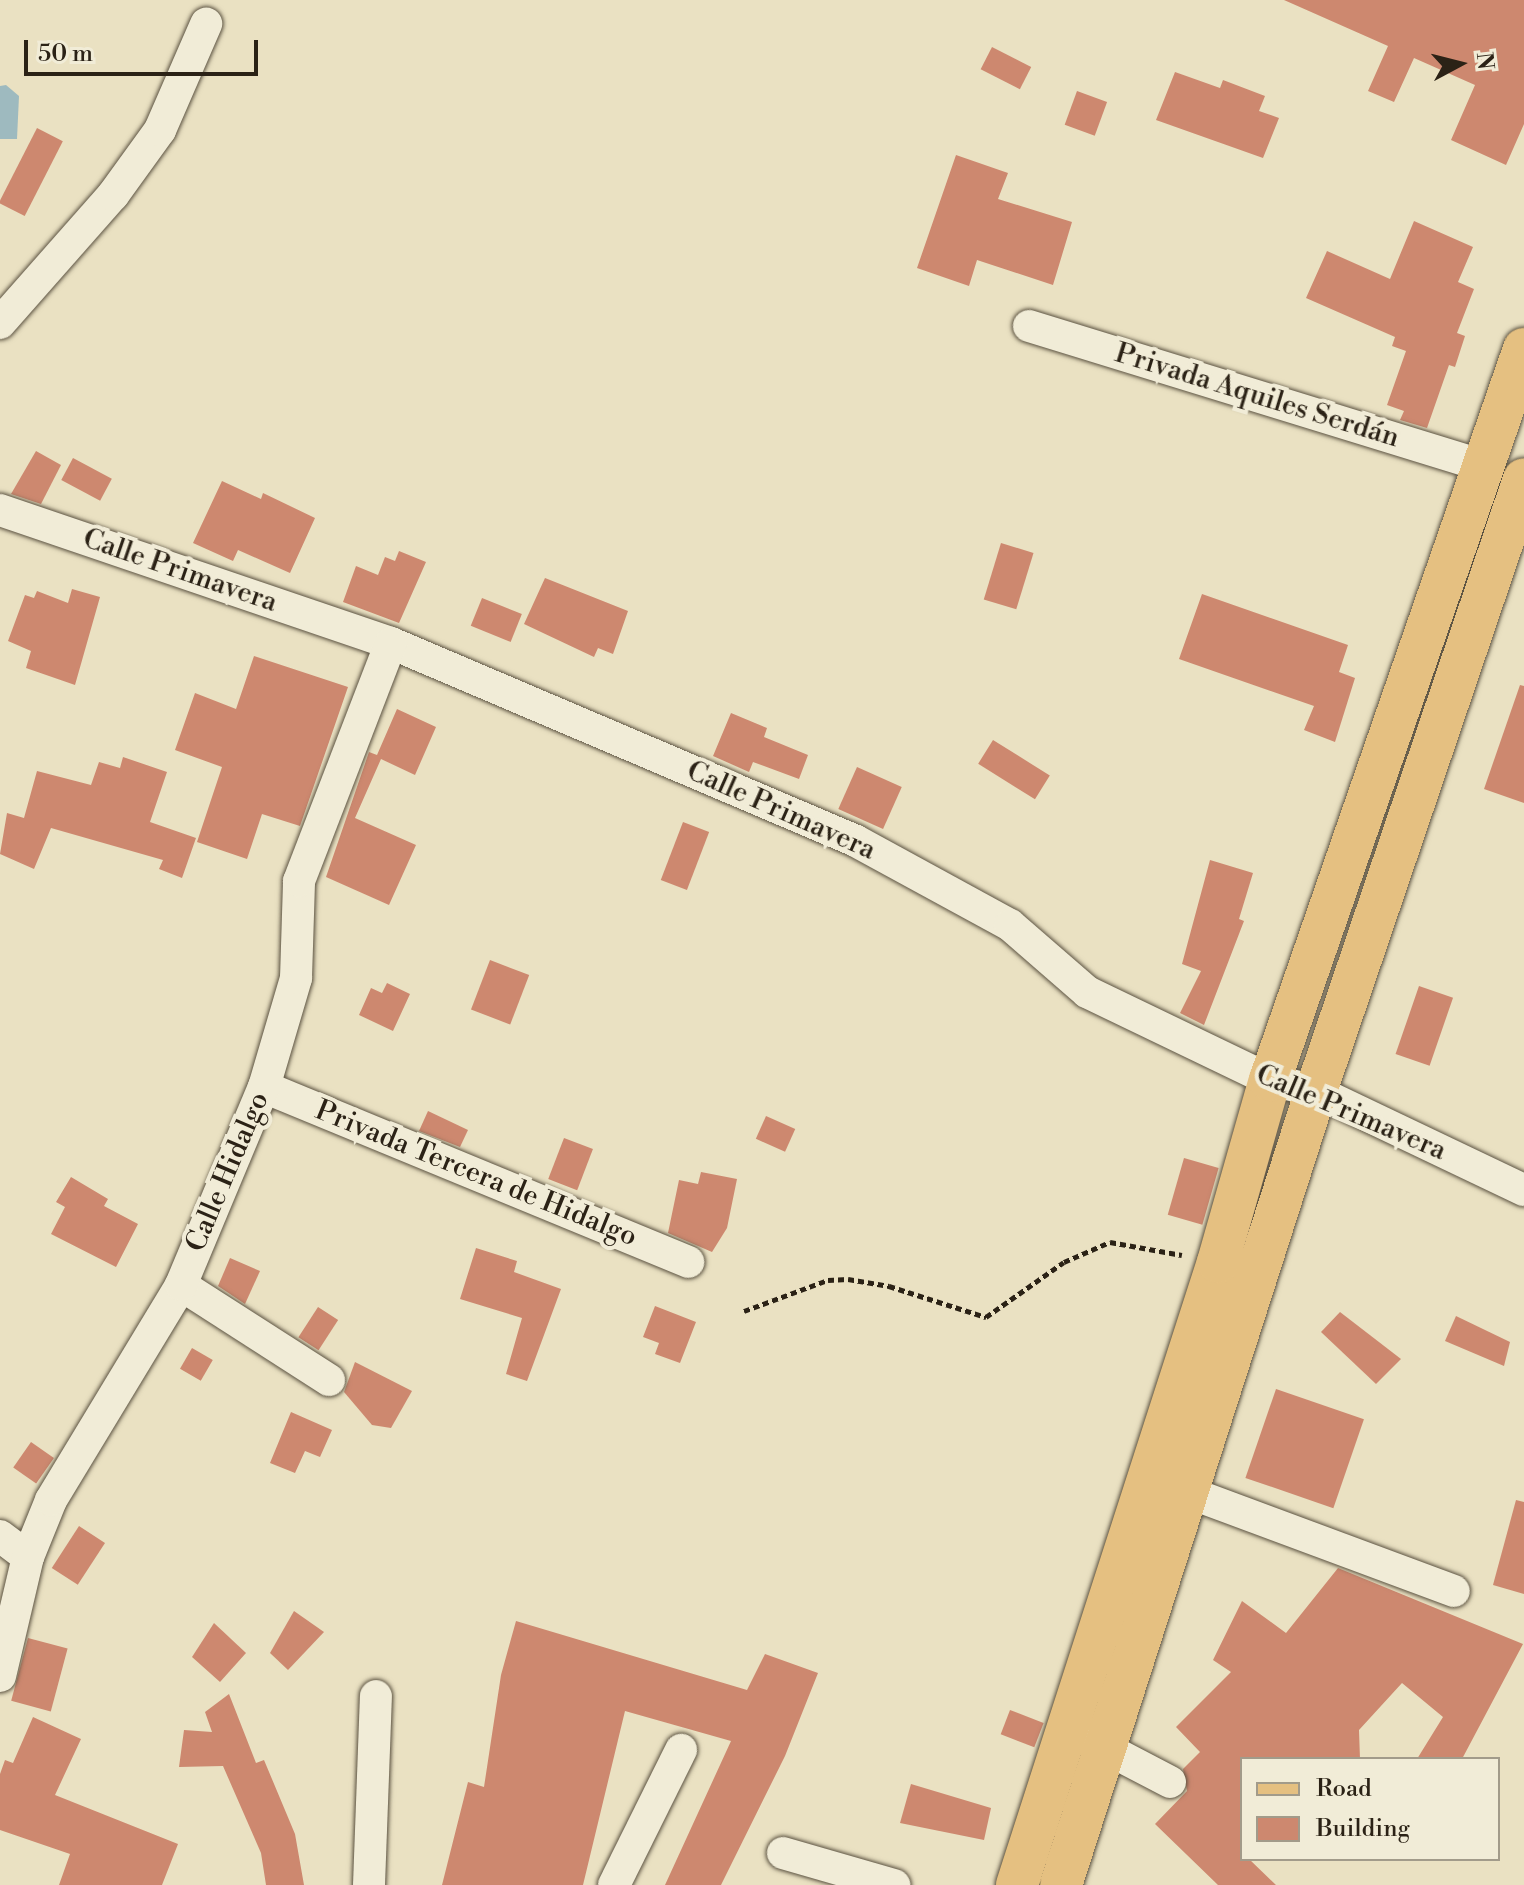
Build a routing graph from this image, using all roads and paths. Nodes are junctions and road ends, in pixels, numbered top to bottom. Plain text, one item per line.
1 (206, 24) dead end
2 (0, 323) edge
3 (1029, 326) dead end
4 (1524, 349) edge
5 (1485, 466) junction
6 (1524, 479) edge
7 (0, 510) edge
8 (391, 643) junction
9 (1270, 1080) junction
10 (264, 1087) junction
11 (1316, 1091) junction
12 (1524, 1190) edge
13 (688, 1262) dead end
14 (1218, 1262) junction
15 (181, 1285) junction
16 (744, 1311) dead end
17 (329, 1380) dead end
18 (1148, 1479) junction
19 (1188, 1492) junction
20 (0, 1536) edge
21 (28, 1557) junction
22 (1454, 1591) dead end
23 (0, 1676) edge
24 (376, 1696) dead end
25 (1066, 1729) junction
26 (1108, 1746) junction
27 (681, 1750) dead end
28 (1170, 1782) dead end
29 (783, 1853) dead end
30 (369, 1885) edge
31 (614, 1885) edge
32 (894, 1885) edge
33 (1017, 1885) edge
34 (1061, 1885) edge

1 - 2 street
3 - 5 street, Privada Aquiles Serdán
4 - 5 main road
5 - 9 main road
6 - 11 main road
7 - 8 street, Calle Primavera
8 - 9 street, Calle Primavera
8 - 10 street, Calle Hidalgo
9 - 11 street, Calle Primavera
9 - 14 main road
10 - 13 street, Privada Tercera de Hidalgo
10 - 15 street, Calle Hidalgo
11 - 12 street, Calle Primavera
11 - 19 main road
14 - 16 path
14 - 18 main road
15 - 17 street
15 - 21 street, Calle Hidalgo
18 - 19 street
18 - 25 main road
19 - 22 street
19 - 26 main road
20 - 21 street
21 - 23 street, Calle Hidalgo
24 - 30 street
25 - 26 street
25 - 33 main road
26 - 28 street
26 - 34 main road
27 - 31 street
29 - 32 street

